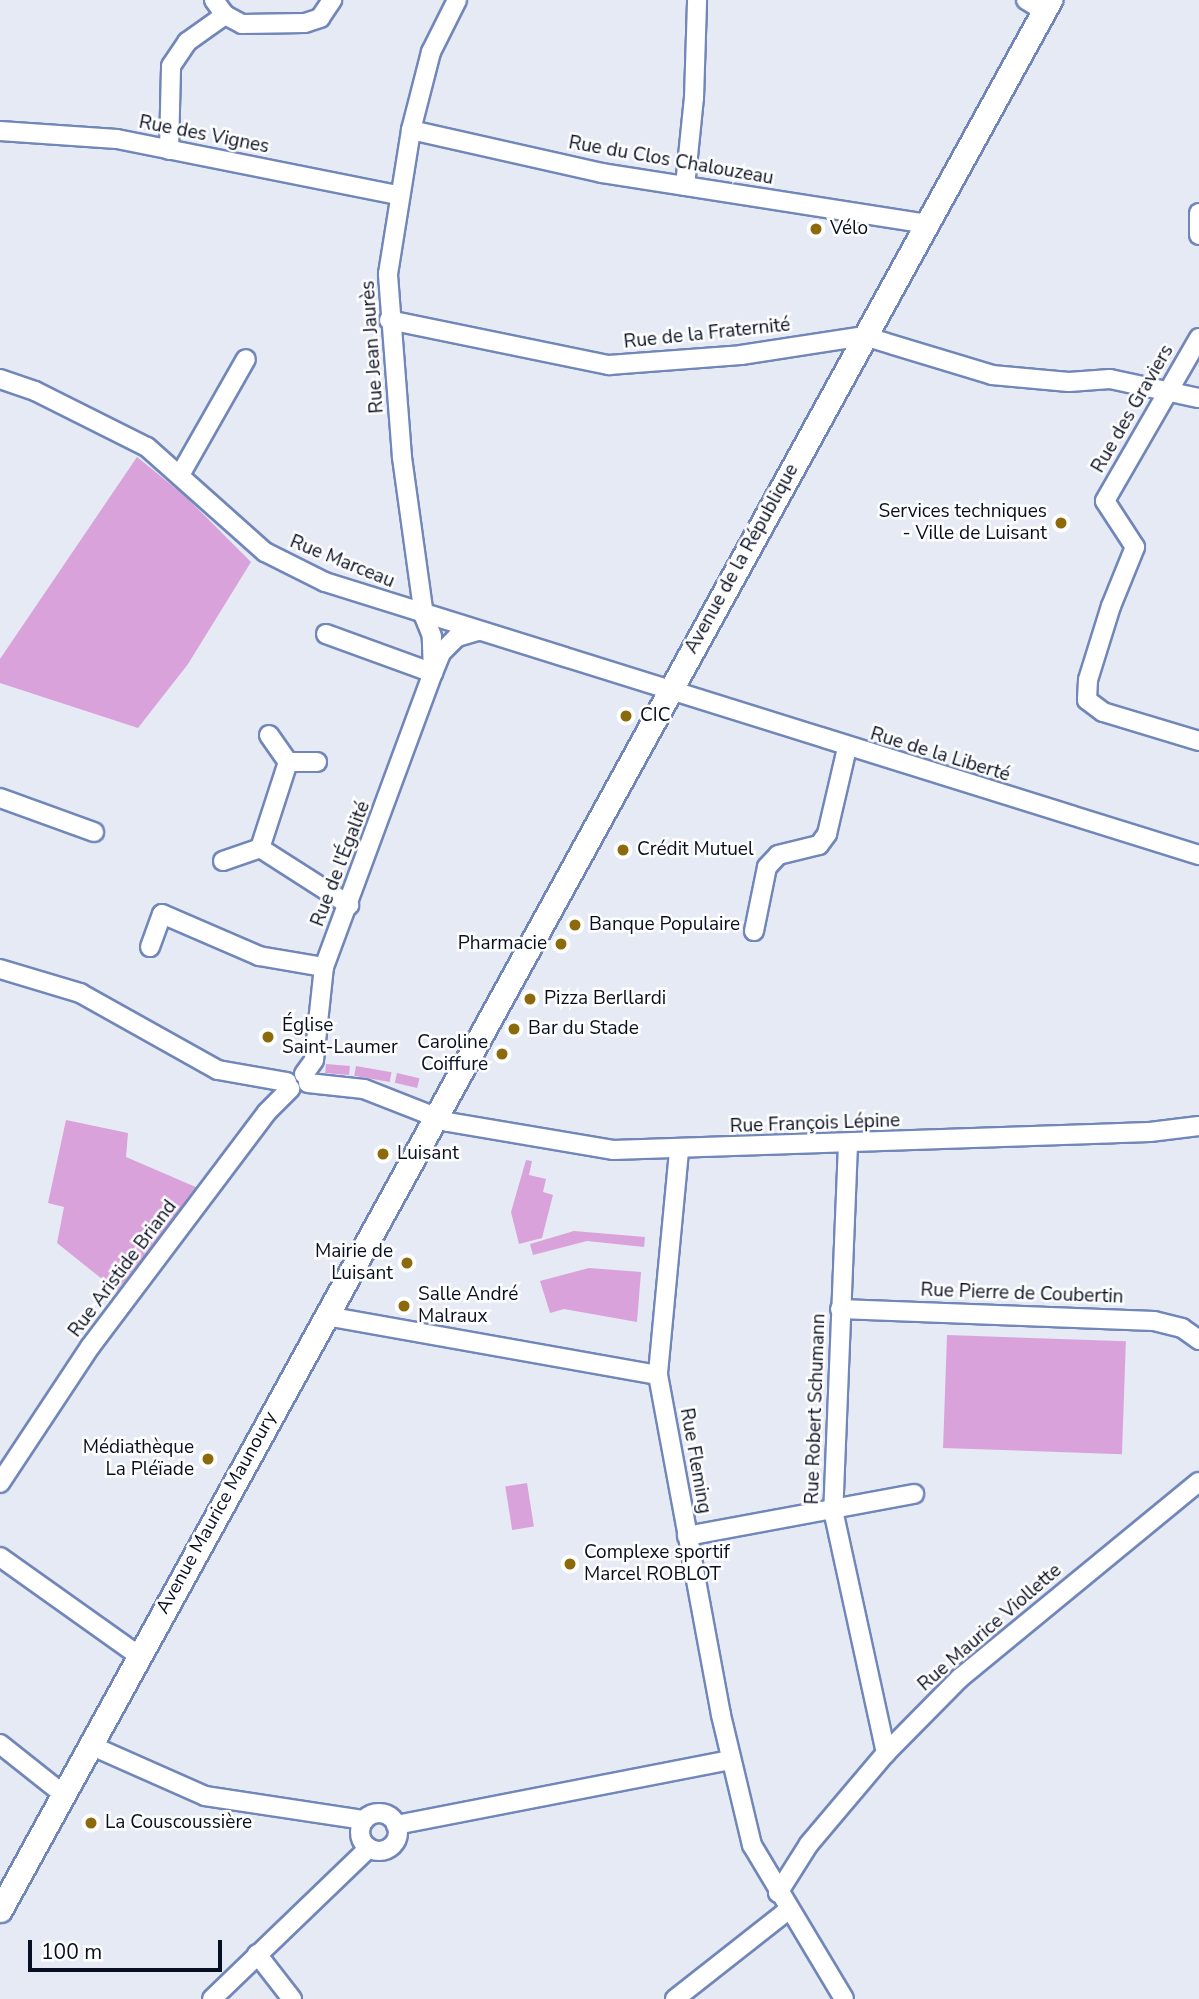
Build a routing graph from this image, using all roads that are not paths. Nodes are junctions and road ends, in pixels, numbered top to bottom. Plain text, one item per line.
1 (214, 0) edge
2 (332, 0) edge
3 (457, 0) edge
4 (697, 0) edge
5 (1040, 4) edge
6 (225, 16) junction
7 (411, 130) junction
8 (0, 131) edge
9 (169, 150) junction
10 (685, 186) junction
11 (398, 194) junction
12 (1199, 214) edge
13 (926, 224) junction
14 (1199, 234) edge
15 (389, 320) junction
16 (864, 336) junction
17 (1199, 338) edge
18 (246, 359) dead end
19 (0, 379) edge
20 (1166, 393) junction
21 (1199, 398) edge
22 (180, 475) junction
23 (424, 615) junction
24 (478, 631) junction
25 (326, 634) dead end
26 (433, 673) junction
27 (670, 689) junction
28 (269, 735) dead end
29 (1199, 741) edge
30 (847, 748) junction
31 (288, 762) junction
32 (317, 762) dead end
33 (0, 798) edge
34 (94, 832) dead end
35 (260, 848) junction
36 (1197, 854) edge
37 (223, 861) dead end
38 (349, 905) junction
39 (754, 931) dead end
40 (150, 947) dead end
41 (324, 967) junction
42 (0, 969) edge
43 (306, 1078) junction
44 (289, 1085) junction
45 (435, 1117) junction
46 (1199, 1126) edge
47 (848, 1144) junction
48 (679, 1151) junction
49 (839, 1309) junction
50 (326, 1316) junction
51 (1199, 1340) edge
52 (658, 1375) junction
53 (1199, 1482) edge
54 (0, 1483) edge
55 (914, 1494) dead end
56 (833, 1510) junction
57 (687, 1536) junction
58 (0, 1557) edge
59 (138, 1655) junction
60 (0, 1744) edge
61 (90, 1745) junction
62 (886, 1753) junction
63 (730, 1760) junction
64 (63, 1794) junction
65 (364, 1820) junction
66 (396, 1825) junction
67 (369, 1848) junction
68 (778, 1893) junction
69 (0, 1910) edge
70 (788, 1910) junction
71 (257, 1954) junction
72 (212, 1999) edge
73 (292, 1999) edge
74 (675, 1999) edge
75 (844, 1999) edge

1 - 6 street
2 - 6 street
3 - 7 street, Rue Jean Jaurès
4 - 10 street
5 - 13 main road, Avenue de la République
6 - 9 street
7 - 10 street, Rue du Clos Chalouzeau
7 - 11 street, Rue Jean Jaurès
8 - 9 street, Rue des Vignes
9 - 11 street, Rue des Vignes
10 - 13 street, Rue du Clos Chalouzeau
11 - 15 street, Rue Jean Jaurès
12 - 14 street
13 - 16 main road, Avenue de la République
15 - 16 street, Rue de la Fraternité
15 - 23 street, Rue Jean Jaurès
16 - 20 street
16 - 27 main road, Avenue de la République
17 - 20 street, Rue des Graviers
18 - 22 street
19 - 22 street, Rue Marceau
20 - 21 street
20 - 29 street, Rue des Graviers
22 - 23 street, Rue Marceau
23 - 24 street, Rue Marceau
23 - 26 street, Rue de l'Égalité
24 - 26 street, Rue de l'Égalité
24 - 27 street, Rue Marceau
25 - 26 street
26 - 38 street, Rue de l'Égalité
27 - 30 street, Rue de la Liberté
27 - 45 main road, Avenue de la République
28 - 31 street
30 - 36 street, Rue de la Liberté
30 - 39 street
31 - 32 street
31 - 35 street
33 - 34 street
35 - 37 street
35 - 38 street
38 - 41 street, Rue de l'Égalité
40 - 41 street
41 - 43 street, Rue de l'Égalité
42 - 44 street
43 - 44 street
43 - 45 street, Rue François Lépine
44 - 54 street, Rue Aristide Briand
45 - 48 street, Rue François Lépine
45 - 50 main road, Avenue Maurice Maunoury
46 - 47 street, Rue François Lépine
47 - 48 street, Rue François Lépine
47 - 49 street, Rue Robert Schumann
48 - 52 street, Rue Fleming
49 - 51 street, Rue Pierre de Coubertin
49 - 56 street, Rue Robert Schumann
50 - 52 street
50 - 59 main road, Avenue Maurice Maunoury
52 - 57 street, Rue Fleming
53 - 62 street, Rue Maurice Viollette
55 - 56 street
56 - 57 street
56 - 62 street, Rue Robert Schumann
57 - 63 street, Rue Fleming
58 - 59 street
59 - 61 main road, Avenue Maurice Maunoury
60 - 64 street
61 - 64 main road, Avenue Maurice Maunoury
61 - 65 street
62 - 68 street, Rue Maurice Viollette
63 - 66 street
63 - 68 street, Rue Fleming
64 - 69 main road, Avenue Maurice Maunoury
65 - 66 street
65 - 67 street
66 - 67 street
67 - 71 street
68 - 70 street, Rue Fleming
70 - 74 street
70 - 75 street, Rue Fleming
71 - 72 street
71 - 73 street

